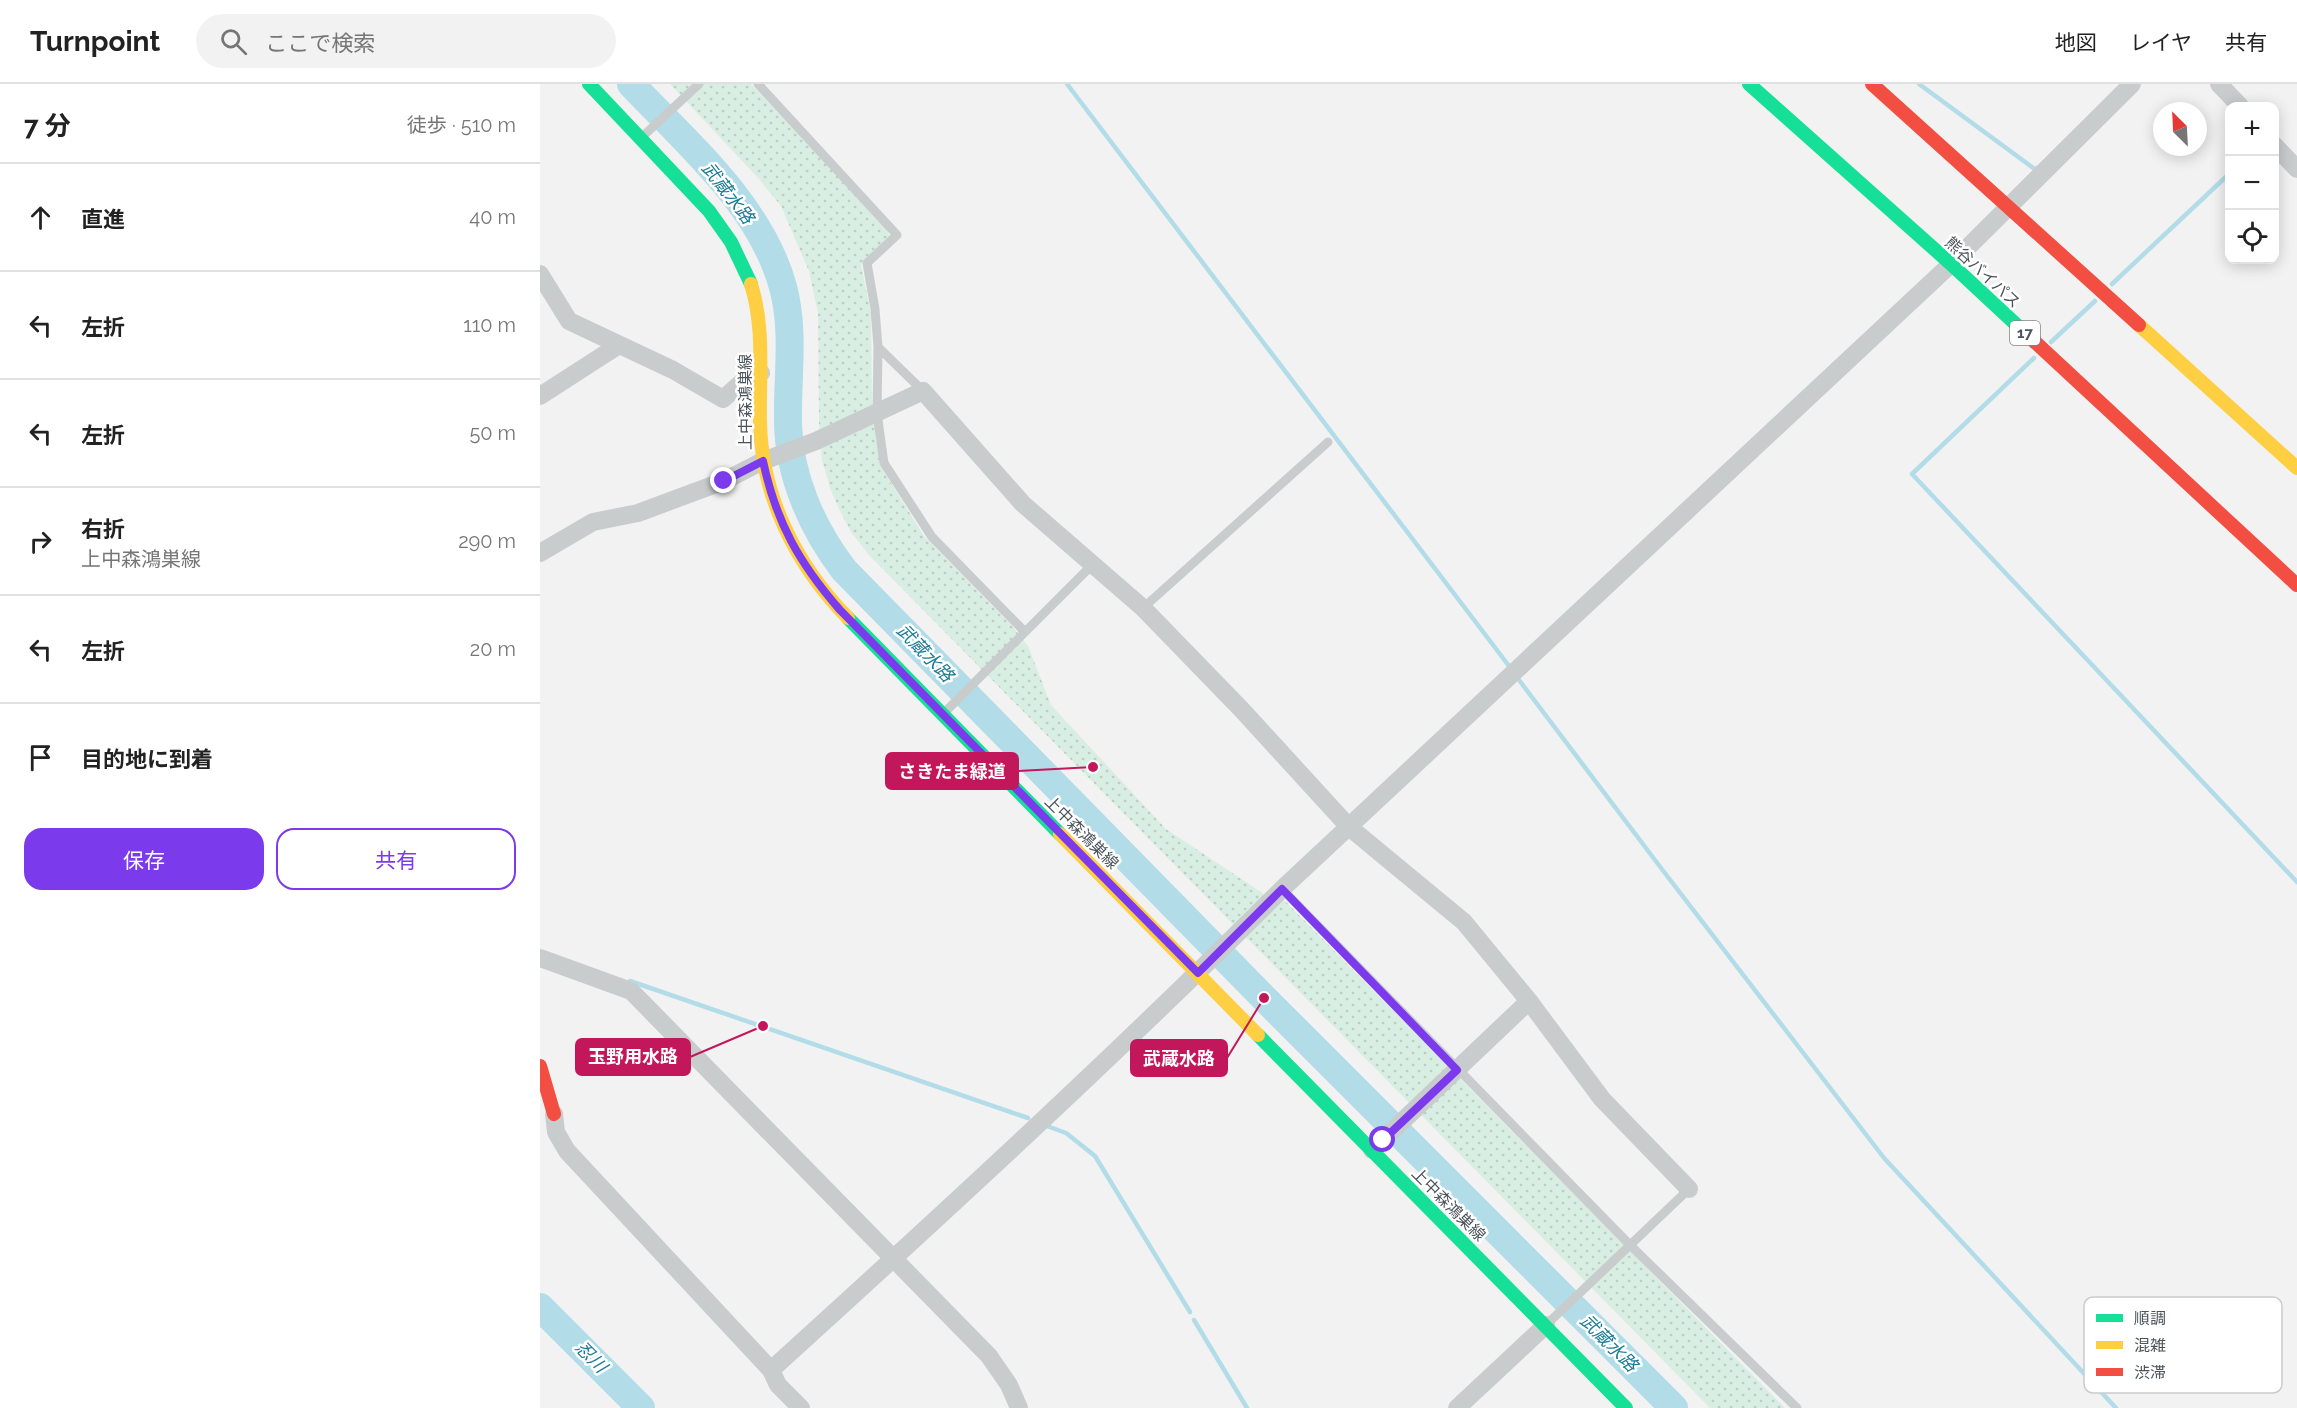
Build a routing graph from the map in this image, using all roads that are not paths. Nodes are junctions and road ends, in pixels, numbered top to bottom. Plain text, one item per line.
1 (589, 84) edge
2 (699, 84) edge
3 (758, 84) edge
4 (1749, 84) edge
5 (1872, 84) edge
6 (2132, 84) edge
7 (2219, 84) edge
8 (2236, 102) edge
9 (640, 138) junction
10 (2279, 150) edge
11 (2297, 169) edge
12 (2010, 207) junction
13 (1951, 264) junction
14 (540, 274) edge
15 (619, 345) junction
16 (878, 346) junction
17 (761, 373) junction
18 (923, 391) junction
19 (540, 396) edge
20 (877, 413) junction
21 (1328, 442) dead end
22 (770, 458) junction
23 (2297, 468) edge
24 (540, 553) edge
25 (1092, 565) junction
26 (2297, 585) edge
27 (1143, 608) junction
28 (1025, 632) junction
29 (942, 714) junction
30 (1349, 827) junction
31 (1282, 889) junction
32 (540, 958) edge
33 (1203, 968) junction
34 (1529, 1001) junction
35 (1457, 1070) junction
36 (541, 1076) edge
37 (554, 1114) joint
38 (1378, 1145) junction
39 (1689, 1189) joint
40 (1630, 1245) junction
41 (894, 1258) junction
42 (1551, 1321) junction
43 (771, 1370) junction
44 (801, 1408) edge
45 (1019, 1408) edge
46 (1457, 1408) edge
47 (1626, 1408) edge
48 (1797, 1408) edge

1 - 9 main road, 上中森鴻巣線
2 - 9 lane
3 - 16 lane
4 - 13 main road, 熊谷バイパス / 17
5 - 12 main road
6 - 12 street
7 - 8 street
9 - 17 main road, 上中森鴻巣線
10 - 11 street
12 - 13 street
12 - 23 main road
13 - 26 main road, 熊谷バイパス / 17
13 - 30 street
14 - 15 street
15 - 17 street
15 - 19 street
16 - 18 lane
16 - 20 lane
17 - 22 main road, 上中森鴻巣線
18 - 20 street
18 - 25 street
20 - 22 street
20 - 28 lane
21 - 27 lane
22 - 24 street
22 - 29 main road, 上中森鴻巣線
25 - 27 street
25 - 28 lane
27 - 30 street
28 - 29 lane
29 - 33 main road, 上中森鴻巣線
30 - 31 street
30 - 34 street
31 - 33 street
31 - 35 lane
32 - 41 street
33 - 38 main road, 上中森鴻巣線
33 - 41 street
34 - 35 street
34 - 39 street
35 - 38 street
35 - 40 lane
36 - 37 main road
37 - 43 street
38 - 42 main road, 上中森鴻巣線
39 - 40 lane
40 - 42 lane
40 - 48 lane
41 - 43 street
41 - 45 street
42 - 46 street
42 - 47 main road, 上中森鴻巣線
43 - 44 street

